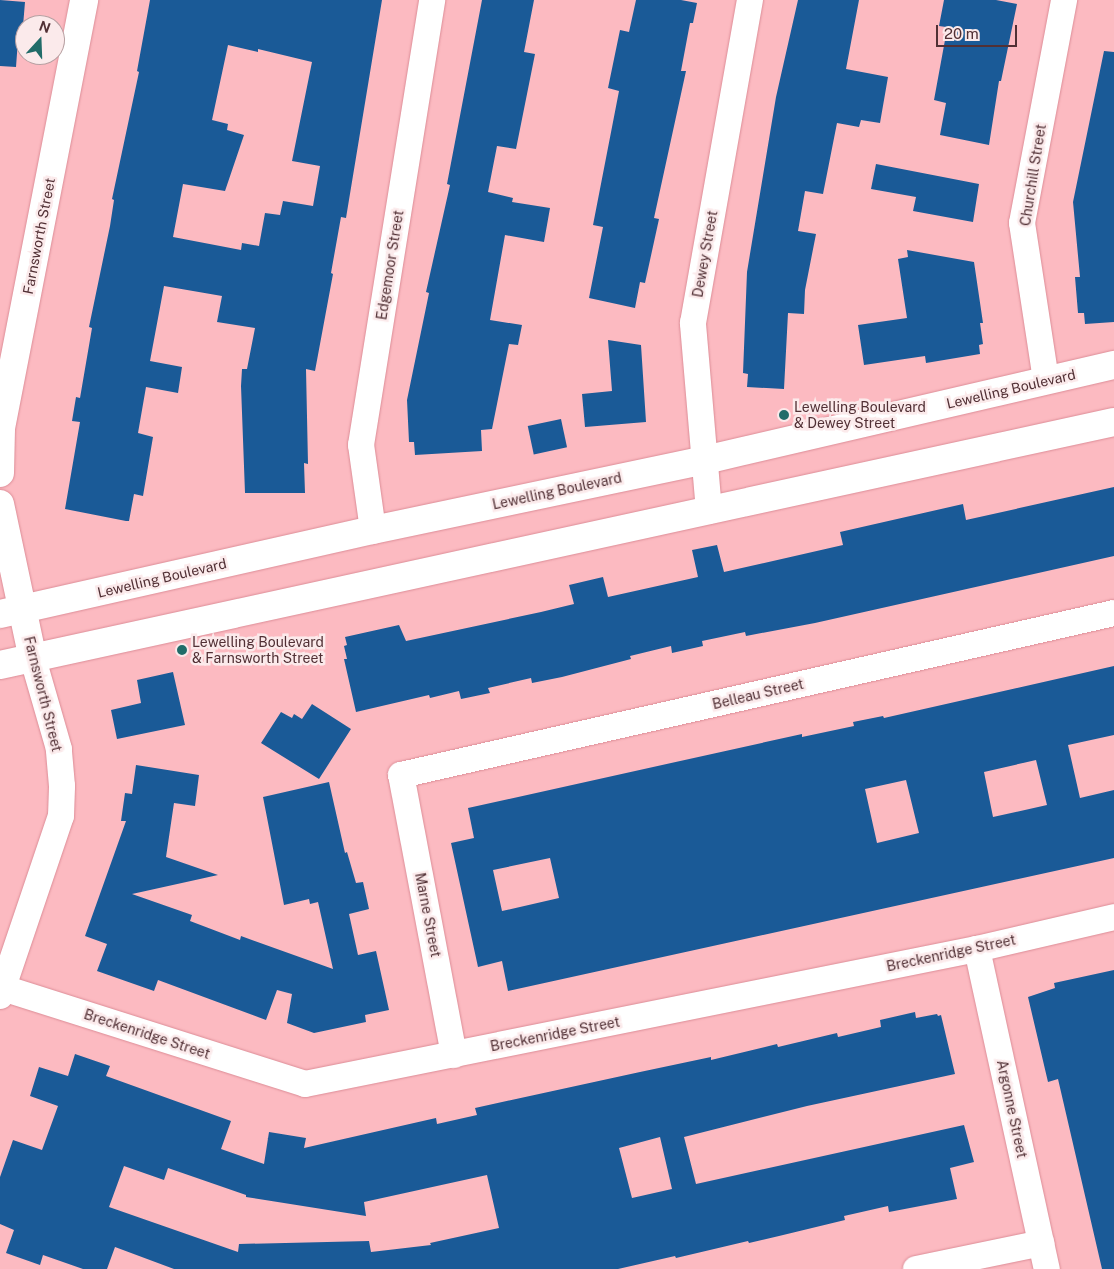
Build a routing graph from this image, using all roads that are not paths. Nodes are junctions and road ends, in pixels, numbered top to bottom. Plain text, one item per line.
1 (84, 0) edge
2 (432, 0) edge
3 (750, 0) edge
4 (1064, 0) edge
5 (1114, 365) edge
6 (1046, 380) junction
7 (1114, 422) edge
8 (1, 428) edge
9 (705, 460) junction
10 (0, 473) edge
11 (0, 504) edge
12 (709, 511) junction
13 (373, 530) junction
14 (11, 612) edge
15 (1114, 613) edge
16 (33, 659) junction
17 (0, 665) edge
18 (401, 775) joint
19 (1114, 917) edge
20 (977, 948) junction
21 (1, 992) edge
22 (454, 1055) junction
23 (1041, 1243) junction
24 (916, 1269) edge
25 (1047, 1269) edge

1 - 8 main road, Farnsworth Street
2 - 13 street, Edgemoor Street
3 - 9 street, Dewey Street
4 - 6 street, Churchill Street
5 - 6 main road, Lewelling Boulevard
6 - 9 main road, Lewelling Boulevard
7 - 12 main road
8 - 10 main road, Farnsworth Street
9 - 12 street, Dewey Street
9 - 13 main road, Lewelling Boulevard
11 - 14 main road, Farnsworth Street
12 - 16 main road
13 - 14 main road, Lewelling Boulevard
14 - 16 main road, Farnsworth Street
15 - 18 street, Belleau Street
16 - 17 main road
16 - 21 street, Farnsworth Street
18 - 22 street, Marne Street
19 - 20 street, Breckenridge Street
20 - 22 street, Breckenridge Street
20 - 23 street, Argonne Street
21 - 22 street, Breckenridge Street
23 - 24 street
23 - 25 street, Argonne Street

